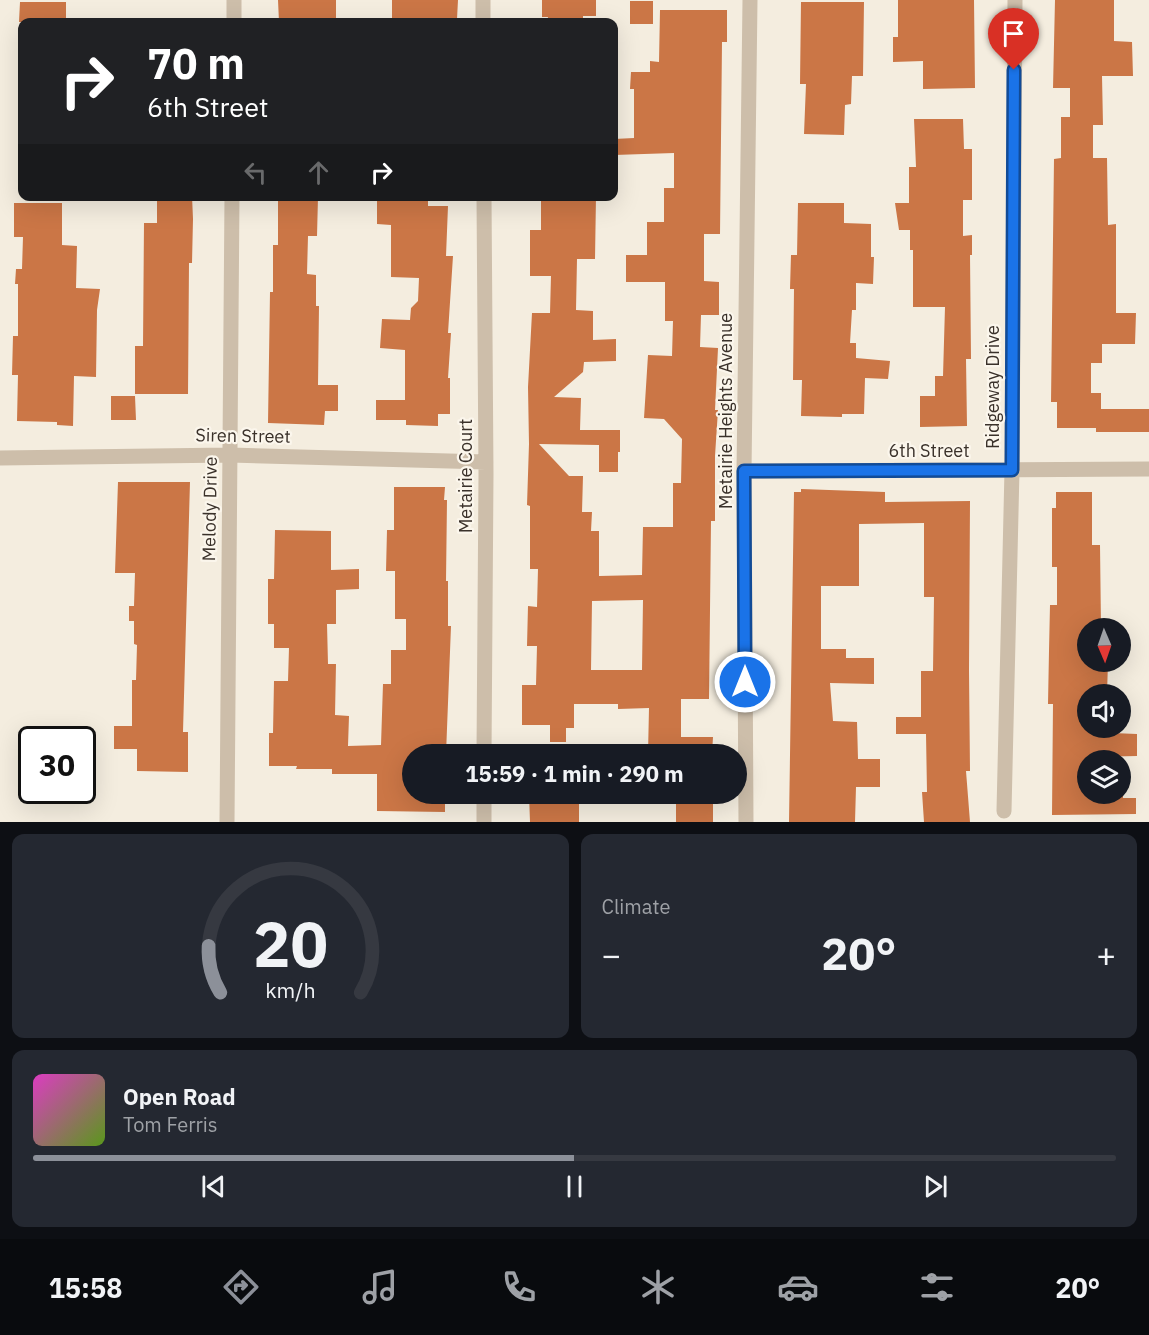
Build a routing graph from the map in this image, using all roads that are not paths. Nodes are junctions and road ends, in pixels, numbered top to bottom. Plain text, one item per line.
1 (234, 0) edge
2 (483, 0) edge
3 (750, 0) edge
4 (1015, 0) edge
5 (234, 18) edge
6 (483, 18) edge
7 (232, 201) edge
8 (484, 201) edge
9 (230, 455) junction
10 (0, 458) edge
11 (486, 462) junction
12 (1149, 469) edge
13 (1012, 470) junction
14 (744, 471) junction
15 (484, 744) edge
16 (484, 804) edge
17 (1004, 811) dead end
18 (226, 822) edge
19 (484, 822) edge
20 (746, 822) edge

1 - 5 street
2 - 6 street
3 - 14 street, Metairie Heights Avenue
4 - 13 street, Ridgeway Drive
7 - 9 street, Melody Drive
8 - 11 street, Metairie Court
9 - 10 street, Siren Street
9 - 11 street, Siren Street
9 - 18 street, Melody Drive
11 - 15 street, Metairie Court
12 - 13 street, 6th Street
13 - 14 street, 6th Street
13 - 17 street, Ridgeway Drive
14 - 20 street, Metairie Heights Avenue
16 - 19 street

